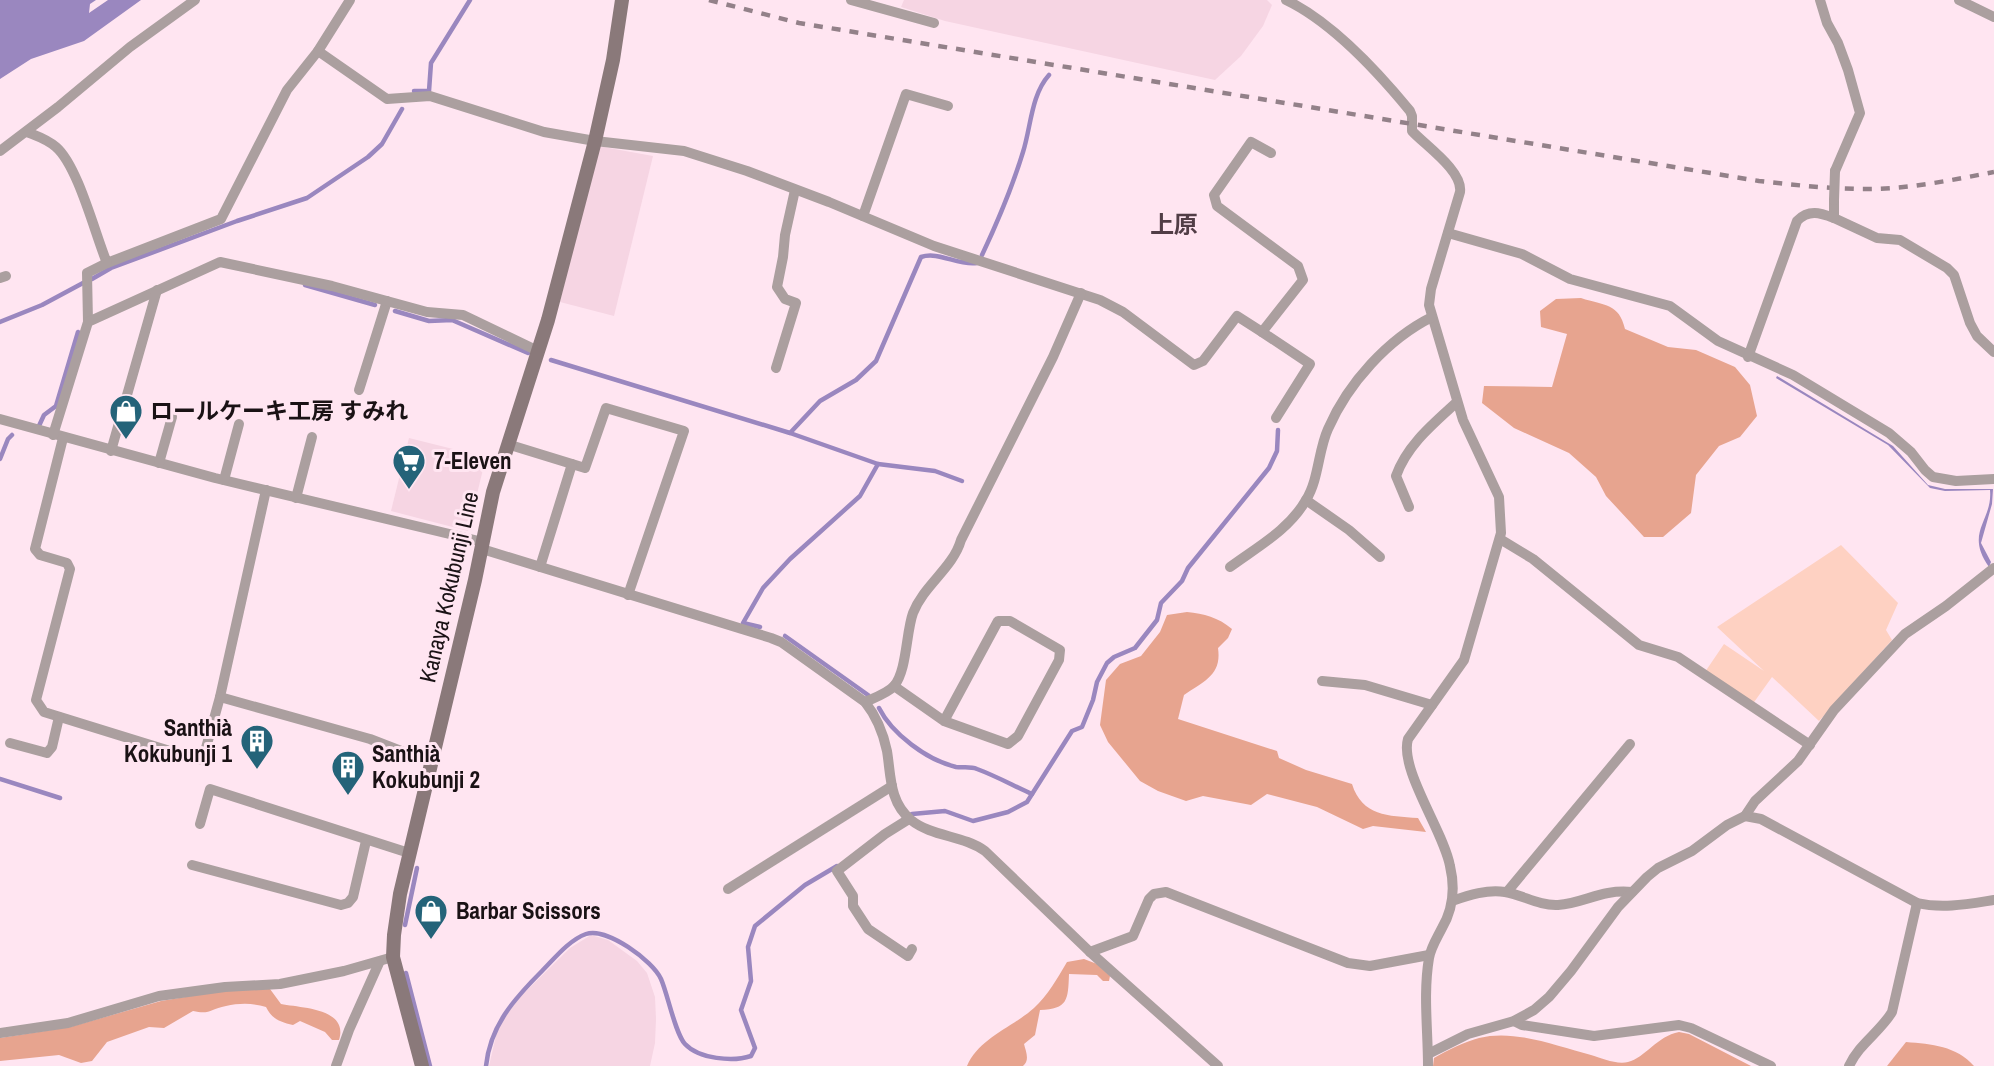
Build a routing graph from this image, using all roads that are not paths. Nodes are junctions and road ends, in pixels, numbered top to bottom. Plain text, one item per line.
1 (195, 0) edge
2 (350, 0) edge
3 (622, 0) edge
4 (851, 0) edge
5 (1286, 0) edge
6 (1820, 0) edge
7 (1959, 0) edge
8 (1994, 17) edge
9 (934, 23) dead end
10 (318, 51) junction
11 (948, 106) dead end
12 (27, 132) junction
13 (595, 141) junction
14 (0, 151) edge
15 (1271, 153) dead end
16 (795, 190) junction
17 (863, 216) junction
18 (1834, 218) junction
19 (1448, 233) junction
20 (107, 263) junction
21 (157, 290) junction
22 (1081, 293) junction
23 (387, 301) junction
24 (1432, 317) junction
25 (88, 321) junction
26 (1262, 332) junction
27 (538, 351) junction
28 (1994, 352) edge
29 (1748, 357) junction
30 (776, 368) dead end
31 (359, 390) dead end
32 (1457, 402) junction
33 (172, 417) dead end
34 (1276, 418) dead end
35 (0, 419) edge
36 (239, 424) dead end
37 (58, 437) junction
38 (312, 437) dead end
39 (507, 444) junction
40 (111, 451) junction
41 (159, 463) junction
42 (572, 464) junction
43 (1994, 479) edge
44 (224, 480) junction
45 (266, 490) junction
46 (296, 498) junction
47 (1306, 500) junction
48 (1409, 507) dead end
49 (1500, 539) junction
50 (482, 546) junction
51 (1380, 556) dead end
52 (540, 567) junction
53 (1230, 567) dead end
54 (1994, 568) edge
55 (628, 595) junction
56 (1322, 681) dead end
57 (894, 686) junction
58 (220, 697) junction
59 (865, 702) junction
60 (1432, 705) junction
61 (59, 717) junction
62 (944, 720) junction
63 (10, 743) dead end
64 (1630, 744) dead end
65 (1810, 745) junction
66 (432, 763) junction
67 (892, 786) junction
68 (1745, 816) junction
69 (909, 819) junction
70 (200, 824) dead end
71 (366, 841) junction
72 (409, 853) junction
73 (192, 865) dead end
74 (728, 889) dead end
75 (1507, 892) junction
76 (1632, 892) junction
77 (1994, 900) edge
78 (1452, 901) junction
79 (1917, 903) junction
80 (912, 949) dead end
81 (1090, 952) junction
82 (1429, 955) junction
83 (393, 957) junction
84 (379, 963) junction
85 (1514, 1021) junction
86 (0, 1033) edge
87 (1428, 1060) edge
88 (336, 1066) edge
89 (422, 1066) edge
90 (1218, 1066) edge
91 (1771, 1066) edge
92 (1849, 1066) edge

1 - 12 street
2 - 10 street
3 - 13 main road, Kanaya Kokubunji Line
4 - 9 street
5 - 19 street
6 - 18 street, bridge
7 - 8 street
10 - 13 street
10 - 20 street
11 - 17 street
12 - 14 street
12 - 20 street
13 - 16 street
13 - 27 main road, Kanaya Kokubunji Line
15 - 26 street
16 - 17 street
16 - 30 street
17 - 22 street
18 - 28 street
18 - 29 street
19 - 24 street
19 - 29 street
20 - 25 street
21 - 23 street
21 - 25 street
21 - 40 street
22 - 26 street
22 - 57 street
23 - 27 street
23 - 31 street
24 - 32 street
24 - 47 street
25 - 37 street
26 - 34 street
27 - 39 main road, Kanaya Kokubunji Line
29 - 43 street
32 - 48 street
32 - 49 street
33 - 41 street
35 - 37 street
36 - 44 street
37 - 40 street
37 - 61 street
38 - 46 street
39 - 42 street
39 - 50 main road, Kanaya Kokubunji Line
40 - 41 street
41 - 44 street
42 - 52 street
42 - 55 street
44 - 45 street
45 - 46 street
45 - 58 street
46 - 50 street
47 - 51 street
47 - 53 street
49 - 60 street
49 - 65 street
50 - 52 street
50 - 66 main road, Kanaya Kokubunji Line
52 - 55 street
54 - 65 street
55 - 59 street
56 - 60 street
57 - 59 street
57 - 62 street
58 - 61 street
58 - 66 street
59 - 67 street
60 - 78 street
61 - 63 street
62 - 62 street
64 - 75 street
65 - 68 street
66 - 72 main road, Kanaya Kokubunji Line
67 - 69 street
67 - 74 street
68 - 76 street
68 - 79 street
69 - 80 street
69 - 81 street
70 - 71 street
71 - 72 street
71 - 73 street
72 - 83 main road, Kanaya Kokubunji Line
75 - 76 street
75 - 78 street
76 - 85 street
77 - 79 street
78 - 82 street
79 - 92 street
81 - 82 street
81 - 90 street
82 - 87 street
83 - 84 street
83 - 89 main road, Kanaya Kokubunji Line
84 - 86 street
84 - 88 street
85 - 87 street
85 - 91 street

